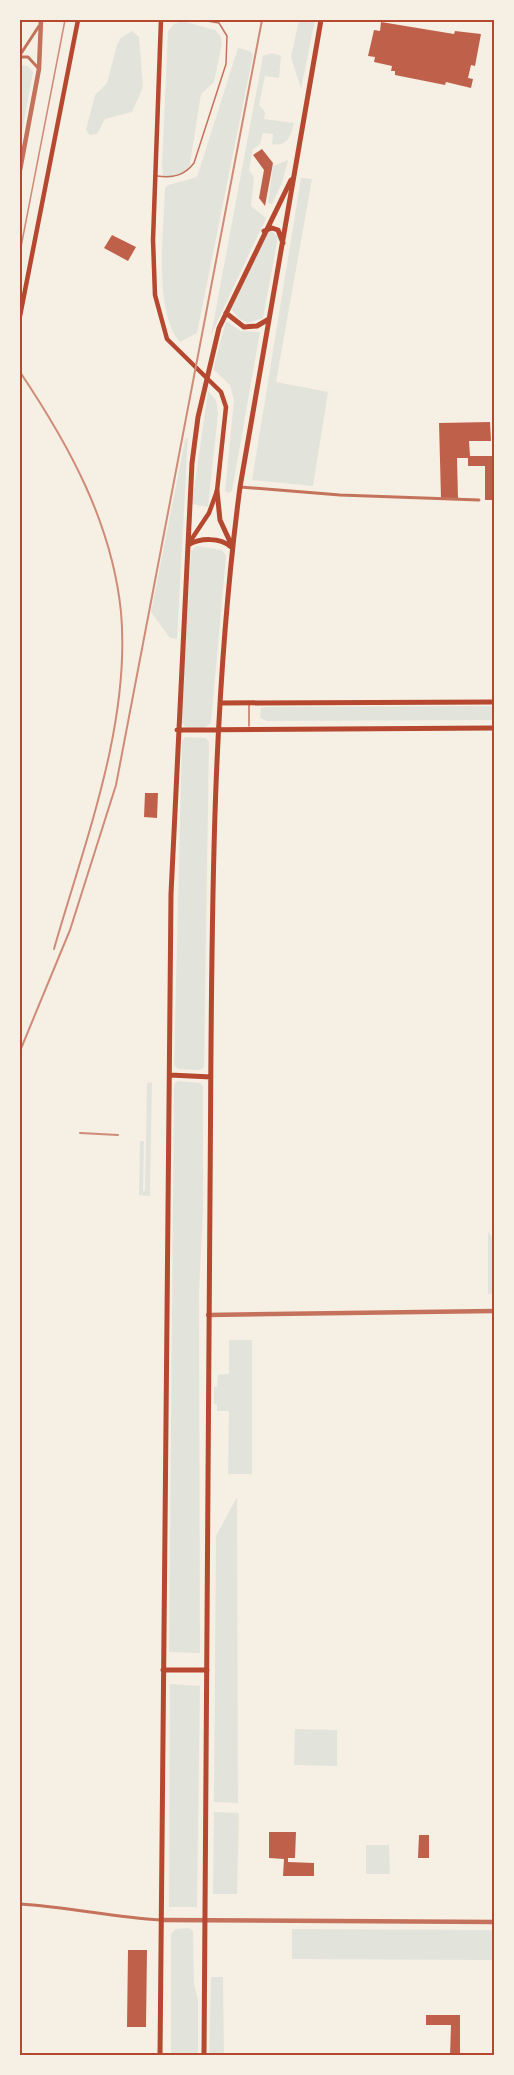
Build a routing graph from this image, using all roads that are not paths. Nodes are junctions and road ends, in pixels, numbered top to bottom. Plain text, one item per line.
1 (41, 20) edge
2 (77, 20) edge
3 (161, 20) edge
4 (202, 20) edge
5 (321, 20) edge
6 (39, 26) junction
7 (20, 56) edge
8 (39, 69) junction
9 (20, 170) edge
10 (156, 176) junction
11 (293, 176) junction
12 (264, 231) junction
13 (283, 248) junction
14 (226, 313) junction
15 (20, 316) edge
16 (269, 318) junction
17 (240, 487) junction
18 (217, 491) junction
19 (479, 500) dead end
20 (188, 545) junction
21 (232, 548) junction
22 (495, 702) edge
23 (220, 703) junction
24 (249, 703) junction
25 (495, 728) edge
26 (177, 730) junction
27 (249, 730) junction
28 (218, 731) junction
29 (170, 1075) junction
30 (212, 1077) junction
31 (495, 1311) edge
32 (208, 1315) junction
33 (163, 1670) junction
34 (207, 1670) junction
35 (20, 1904) edge
36 (162, 1920) junction
37 (206, 1920) junction
38 (495, 1922) edge
39 (160, 2055) edge
40 (204, 2055) edge

1 - 6 street
2 - 15 main road
3 - 10 main road
4 - 10 lane
5 - 11 main road
6 - 7 street
6 - 8 street
7 - 8 street
8 - 9 street
10 - 18 main road
11 - 12 main road
11 - 13 main road
12 - 13 main road
12 - 14 main road
13 - 16 main road
14 - 16 main road
14 - 20 main road
16 - 17 main road
17 - 19 street
17 - 21 main road
18 - 20 main road
18 - 21 main road
20 - 21 main road
20 - 26 main road
21 - 23 main road
22 - 24 main road
23 - 24 main road
23 - 28 main road
24 - 27 lane
25 - 27 main road
26 - 28 main road
26 - 29 main road
27 - 28 main road
28 - 30 main road
29 - 30 main road
29 - 33 main road
30 - 32 main road
31 - 32 street
32 - 34 main road
33 - 34 main road
33 - 36 main road
34 - 37 main road
35 - 36 street
36 - 37 street
36 - 39 main road
37 - 38 street
37 - 40 main road

